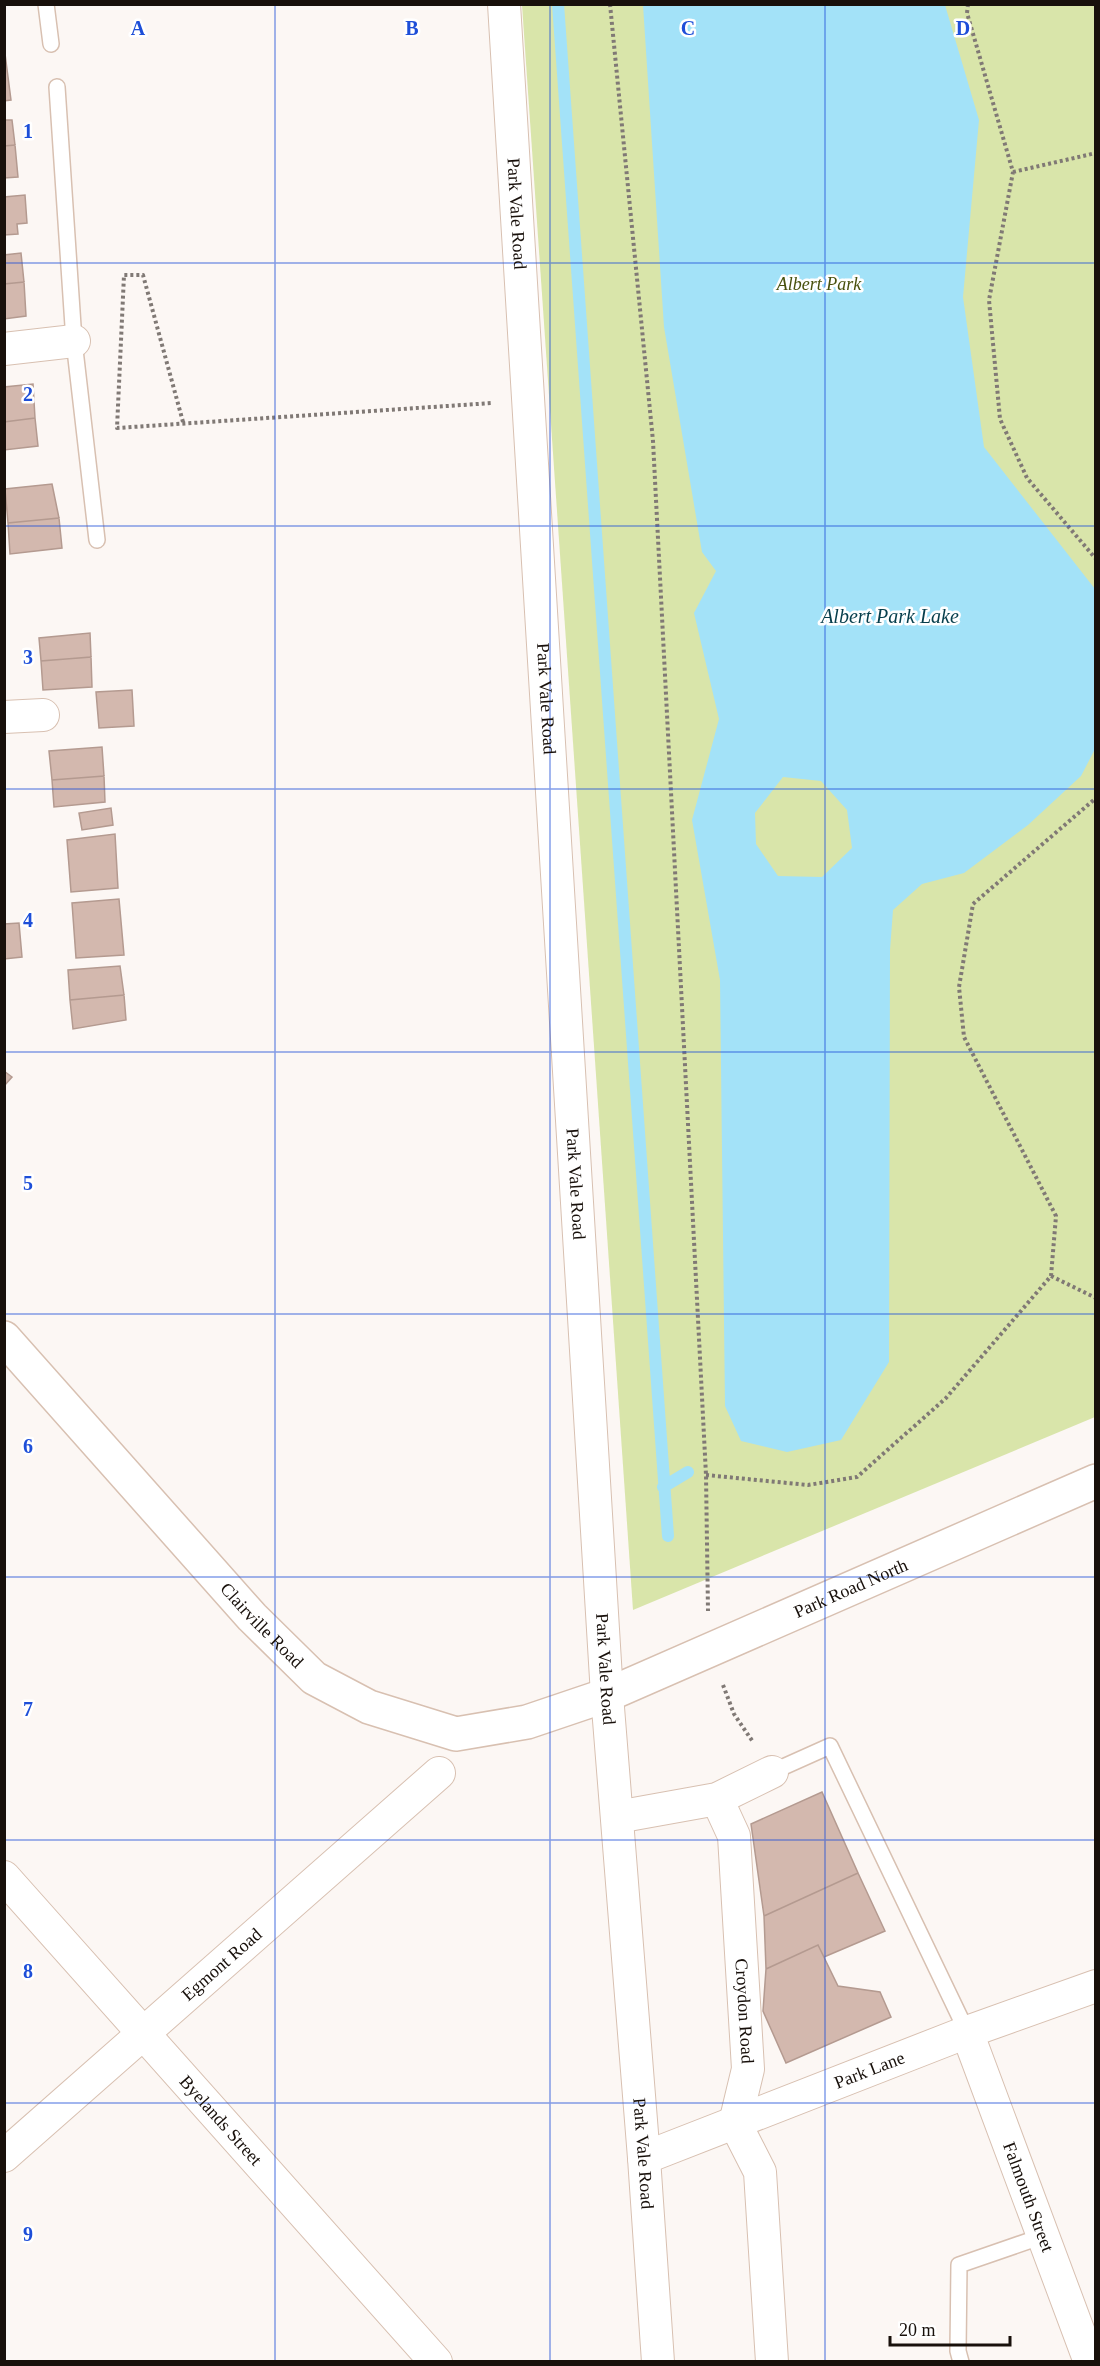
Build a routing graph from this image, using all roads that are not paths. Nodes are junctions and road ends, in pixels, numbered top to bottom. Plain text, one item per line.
1 (46, 4) edge
2 (504, 4) edge
3 (51, 44) dead end
4 (57, 87) dead end
5 (74, 341) junction
6 (4, 349) edge
7 (97, 540) dead end
8 (43, 714) dead end
9 (4, 717) edge
10 (4, 1338) edge
11 (1095, 1480) edge
12 (607, 1695) junction
13 (772, 1772) joint
14 (439, 1773) dead end
15 (717, 1798) junction
16 (617, 1817) junction
17 (4, 1877) edge
18 (1095, 1986) edge
19 (967, 2032) junction
20 (142, 2033) junction
21 (735, 2123) junction
22 (4, 2156) edge
23 (644, 2158) junction
24 (1043, 2236) junction
25 (436, 2361) edge
26 (658, 2361) edge
27 (772, 2361) edge
28 (961, 2361) edge
29 (1090, 2361) edge

1 - 3 lane
2 - 12 street, Park Vale Road
4 - 5 lane
5 - 6 street
5 - 7 lane
8 - 9 street
10 - 12 street, Clairville Road
11 - 12 street, Park Road North
12 - 16 street, Park Vale Road
13 - 15 street
13 - 19 lane
14 - 20 street, Egmont Road
15 - 16 street
15 - 21 street, Croydon Road
16 - 23 street, Park Vale Road
17 - 20 street, Byelands Street
18 - 19 street, Park Lane
19 - 21 street, Park Lane
19 - 24 street, Falmouth Street
20 - 22 street, Egmont Road
20 - 25 street, Byelands Street
21 - 23 street, Park Lane
21 - 27 street
23 - 26 street, Park Vale Road
24 - 28 lane
24 - 29 street, Falmouth Street

